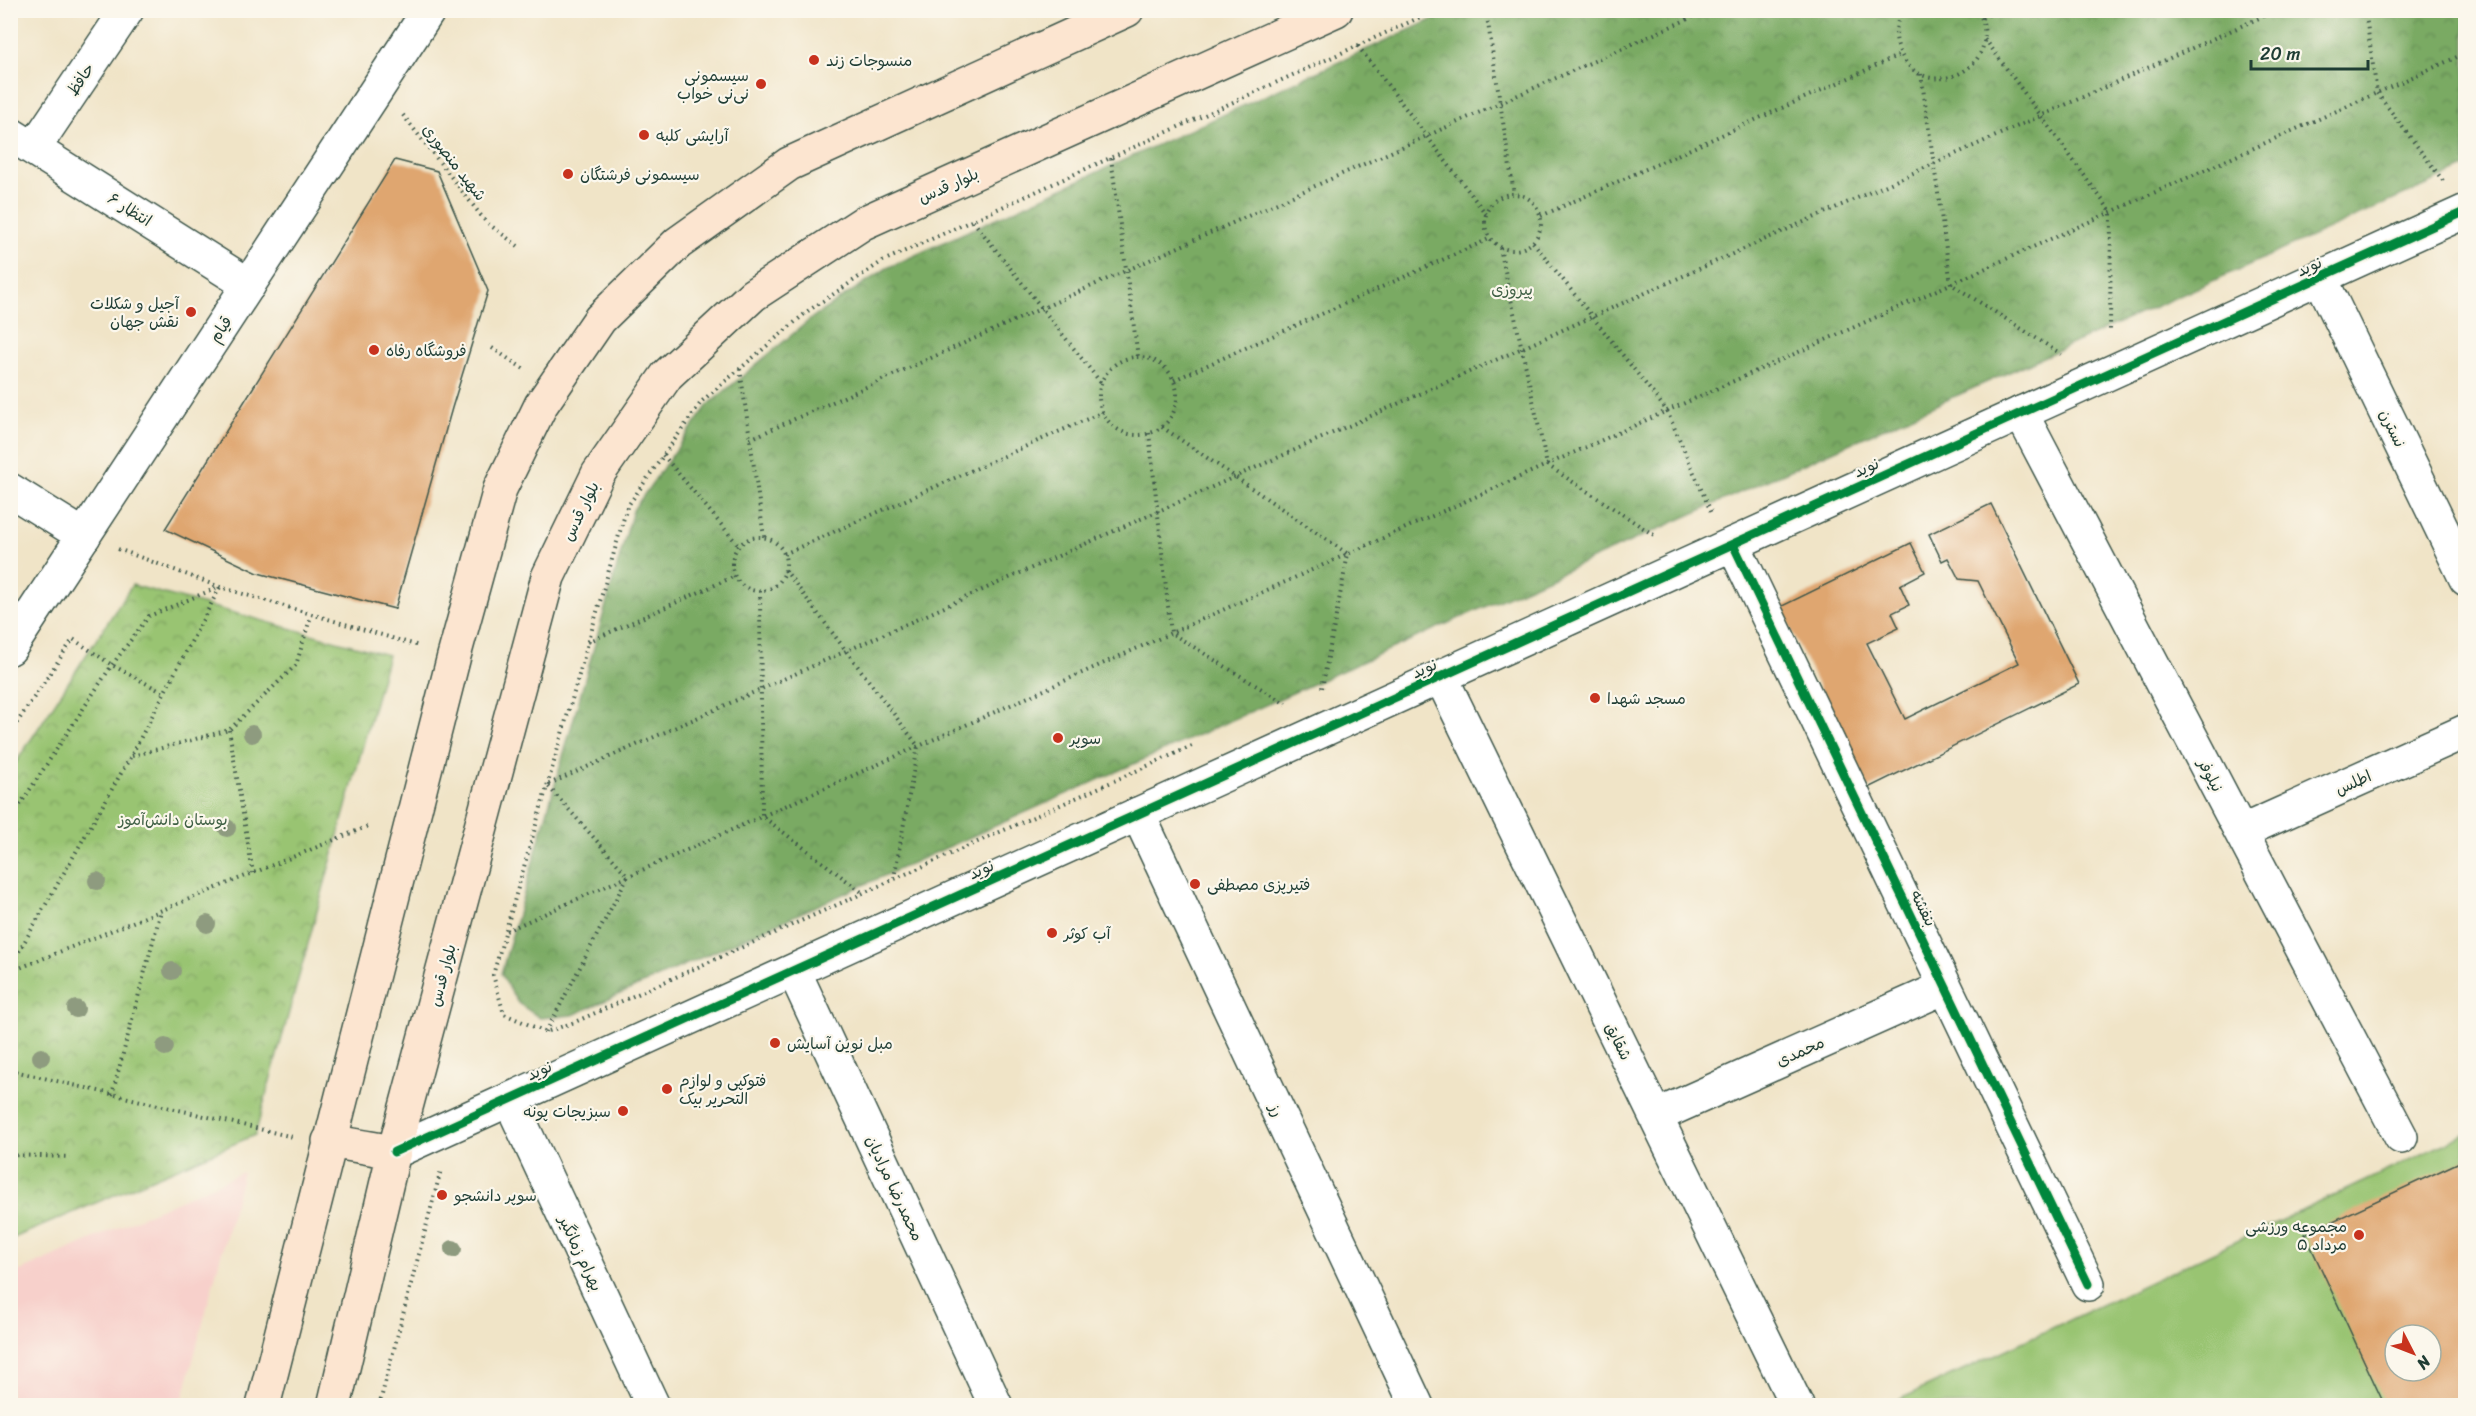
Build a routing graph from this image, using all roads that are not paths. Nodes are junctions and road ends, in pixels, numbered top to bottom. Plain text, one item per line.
1 (126, 10) edge
2 (429, 10) edge
3 (1127, 10) edge
4 (1336, 10) edge
5 (22, 141) edge
6 (2466, 211) edge
7 (2320, 277) junction
8 (249, 285) junction
9 (2021, 413) junction
10 (10, 490) edge
11 (84, 536) junction
12 (1732, 544) junction
13 (2466, 579) edge
14 (10, 648) edge
15 (1441, 677) junction
16 (2466, 731) edge
17 (1138, 814) junction
18 (2241, 832) junction
19 (794, 971) junction
20 (1945, 987) junction
21 (510, 1100) junction
22 (1656, 1116) junction
23 (2401, 1137) dead end
24 (329, 1141) junction
25 (394, 1152) junction
26 (2088, 1284) dead end
27 (263, 1406) edge
28 (334, 1406) edge
29 (653, 1406) edge
30 (996, 1406) edge
31 (1417, 1406) edge
32 (1797, 1406) edge

1 - 5 street, حافظ
2 - 8 street, قیام
3 - 24 main road
4 - 25 main road, بلوار قدس
5 - 8 street, انتظار ۶
6 - 7 street, نوید
7 - 9 street, نوید
7 - 13 street, نسترن
8 - 11 street, قیام
9 - 12 street, نوید
9 - 18 street, نیلوفر
10 - 11 street
11 - 14 street, قیام
12 - 15 street, نوید
12 - 20 street, بنفشه
15 - 17 street, نوید
15 - 22 street, شقایق
16 - 18 street, اطلس
17 - 19 street, نوید
17 - 31 street, رز
18 - 23 street, نیلوفر
19 - 21 street, نوید
19 - 30 street, محمدرضا مرادیان
20 - 22 street, محمدی
20 - 26 street, بنفشه
21 - 25 street, نوید
21 - 29 street, بهرام زمانگیر
22 - 32 street, شقایق
24 - 25 main road
24 - 27 main road
25 - 28 main road, بلوار قدس

